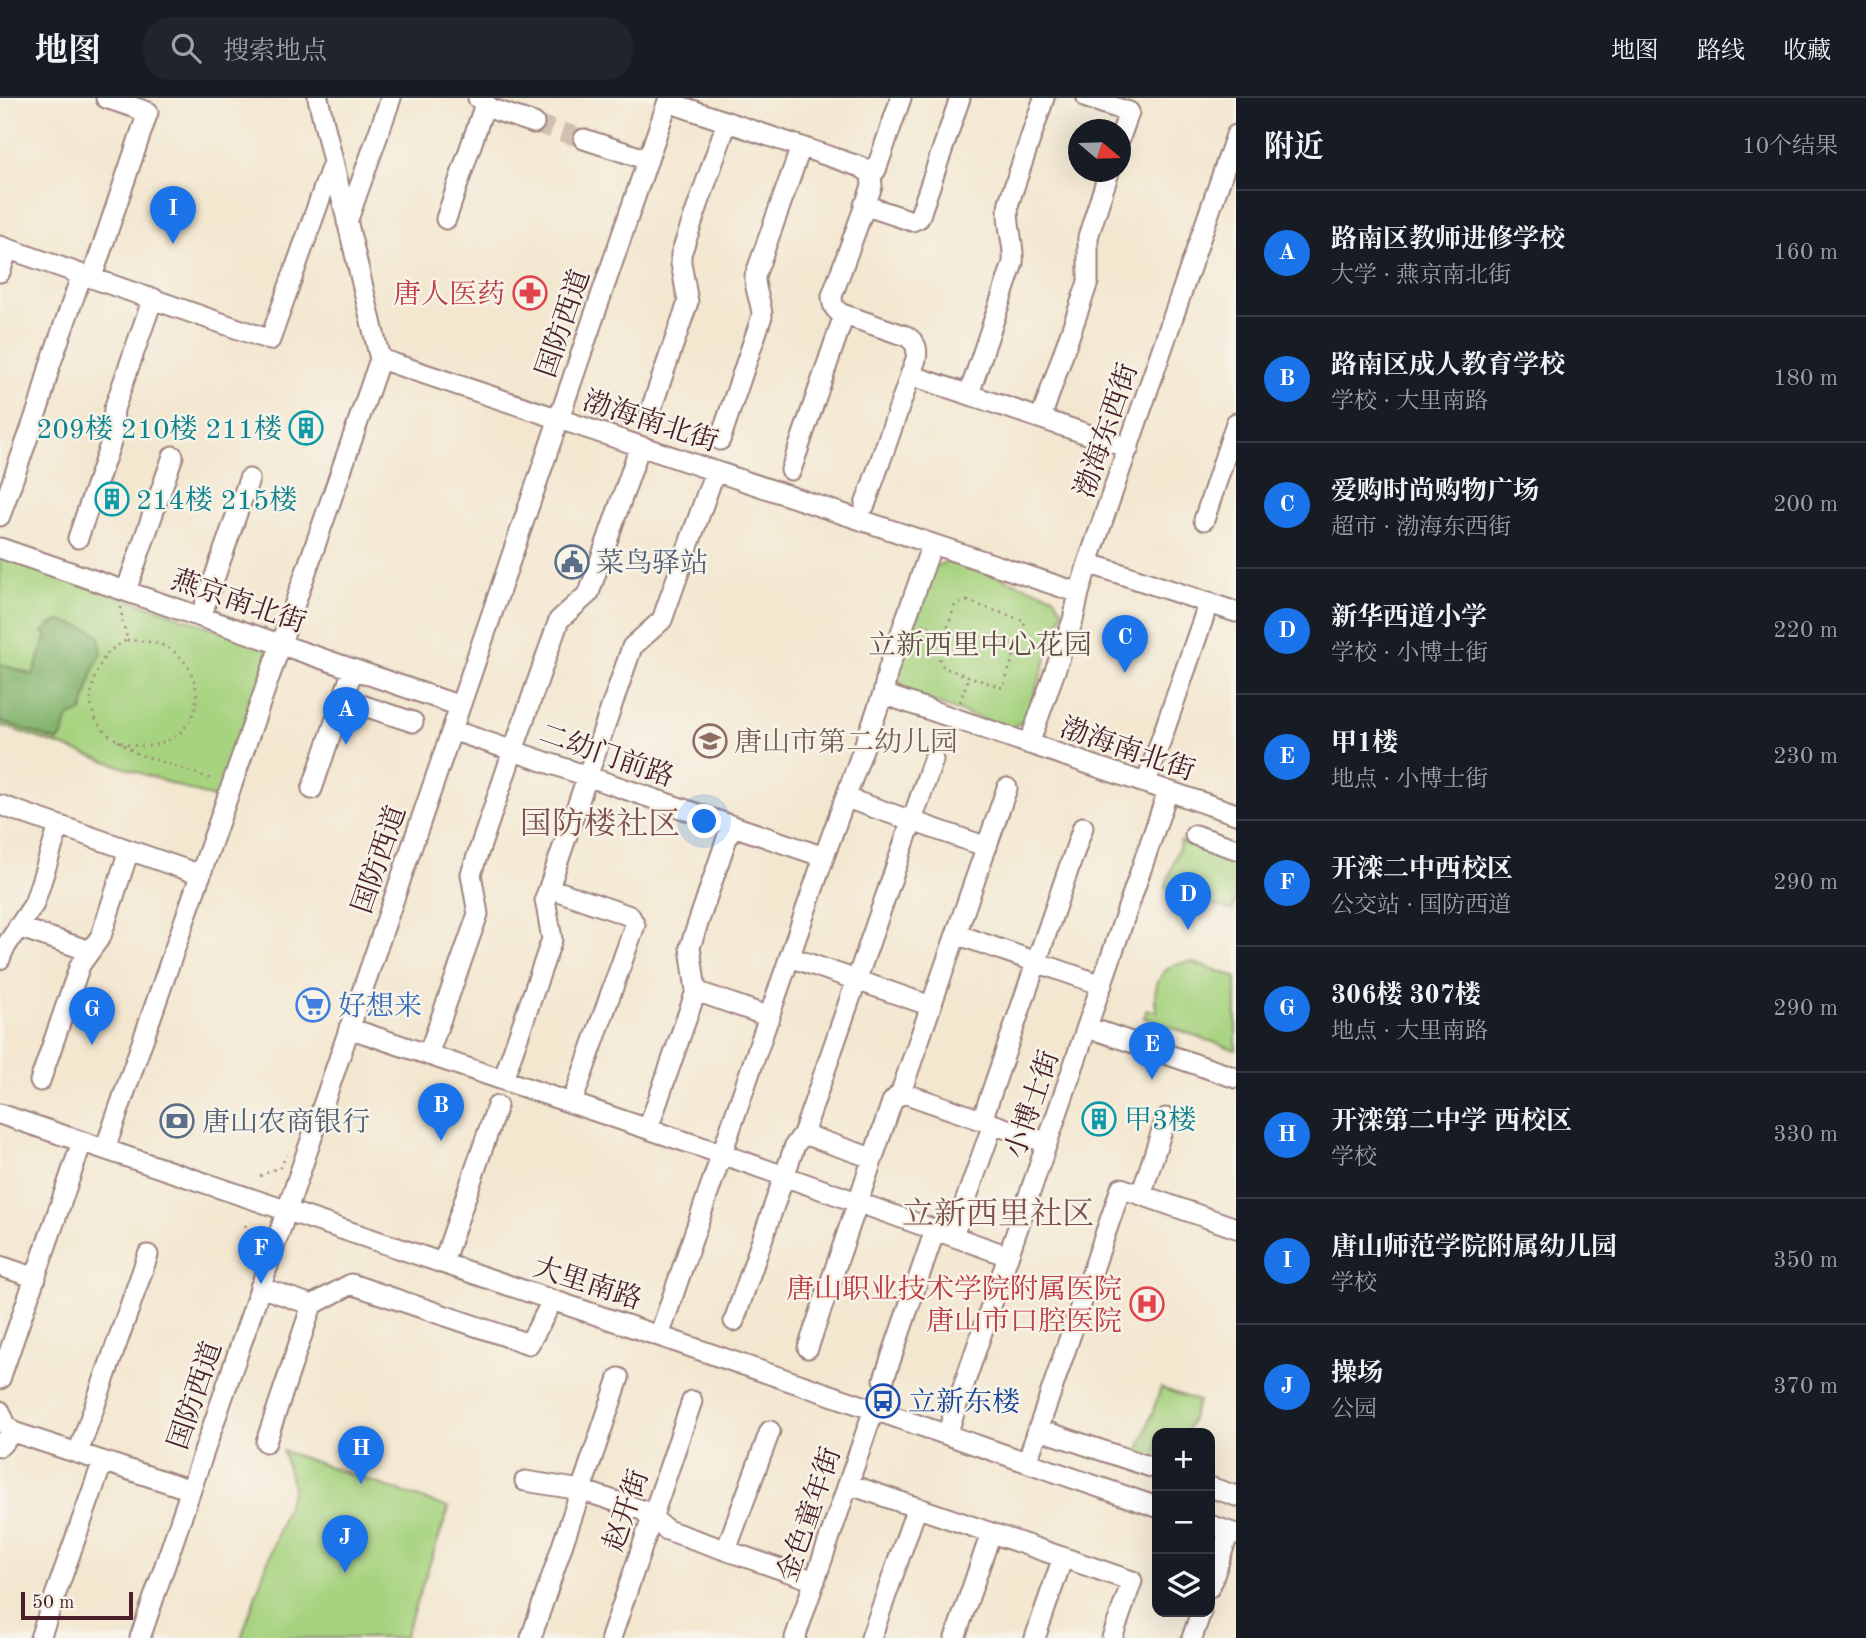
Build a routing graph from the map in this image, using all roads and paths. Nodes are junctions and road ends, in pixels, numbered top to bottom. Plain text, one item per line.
1 (106, 98) edge
2 (318, 98) edge
3 (391, 98) edge
4 (901, 98) edge
5 (960, 98) edge
6 (1044, 98) edge
7 (1087, 98) edge
8 (669, 100) edge
9 (482, 101) edge
10 (140, 104) edge
11 (1127, 119) edge
12 (727, 122) junction
13 (534, 123) tunnel mouth
14 (1236, 135) edge
15 (583, 139) tunnel mouth
16 (801, 147) junction
17 (648, 160) junction
18 (333, 162) junction
19 (871, 174) junction
20 (1106, 182) edge
21 (864, 205) junction
22 (446, 219) dead end
23 (347, 222) junction
24 (4, 247) edge
25 (0, 272) edge
26 (87, 276) junction
27 (153, 298) junction
28 (842, 314) junction
29 (380, 359) junction
30 (910, 375) junction
31 (969, 394) junction
32 (649, 415) dead end
33 (1041, 418) junction
34 (559, 419) junction
35 (1236, 423) edge
36 (720, 440) dead end
37 (640, 446) junction
38 (1129, 448) junction
39 (173, 456) dead end
40 (791, 470) dead end
41 (715, 471) junction
42 (249, 480) dead end
43 (865, 505) dead end
44 (0, 516) edge
45 (1204, 520) dead end
46 (78, 538) dead end
47 (932, 544) junction
48 (0, 548) edge
49 (1088, 564) junction
50 (126, 591) junction
51 (1079, 593) junction
52 (1209, 602) junction
53 (1236, 612) edge
54 (201, 616) junction
55 (920, 623) dead end
56 (946, 632) junction
57 (127, 640) junction
58 (281, 644) junction
59 (353, 669) junction
60 (970, 676) junction
61 (883, 694) junction
62 (343, 699) junction
63 (460, 706) junction
64 (955, 719) junction
65 (413, 722) dead end
66 (452, 730) junction
67 (115, 738) junction
68 (1029, 744) junction
69 (513, 751) junction
70 (933, 760) dead end
71 (587, 777) junction
72 (1146, 783) junction
73 (232, 786) junction
74 (1007, 788) dead end
75 (312, 789) dead end
76 (1168, 791) junction
77 (846, 798) junction
78 (0, 806) edge
79 (1236, 814) edge
80 (912, 821) junction
81 (59, 826) junction
82 (731, 826) junction
83 (1083, 827) dead end
84 (1195, 835) dead end
85 (986, 847) junction
86 (1236, 849) edge
87 (129, 850) junction
88 (824, 857) junction
89 (201, 875) junction
90 (549, 888) junction
91 (18, 927) junction
92 (956, 934) junction
93 (90, 951) junction
94 (790, 957) junction
95 (0, 959) edge
96 (1037, 962) junction
97 (857, 980) junction
98 (1102, 985) junction
99 (696, 991) junction
100 (931, 1006) junction
101 (770, 1017) junction
102 (1087, 1027) junction
103 (349, 1028) junction
104 (428, 1055) junction
105 (1236, 1078) edge
106 (503, 1080) junction
107 (40, 1081) dead end
108 (901, 1092) junction
109 (572, 1103) junction
110 (497, 1106) dead end
111 (0, 1114) edge
112 (1166, 1118) dead end
113 (988, 1122) junction
114 (648, 1129) junction
115 (803, 1134) junction
116 (82, 1142) junction
117 (1047, 1143) junction
118 (105, 1149) junction
119 (722, 1154) junction
120 (872, 1158) junction
121 (784, 1176) junction
122 (1141, 1195) junction
123 (857, 1202) junction
124 (286, 1211) junction
125 (1236, 1228) edge
126 (944, 1233) junction
127 (148, 1255) dead end
128 (1008, 1256) junction
129 (443, 1263) junction
130 (0, 1266) edge
131 (36, 1278) junction
132 (260, 1287) junction
133 (553, 1300) junction
134 (312, 1305) junction
135 (734, 1321) dead end
136 (659, 1335) junction
137 (807, 1349) dead end
138 (619, 1378) dead end
139 (884, 1378) dead end
140 (0, 1379) edge
141 (692, 1401) dead end
142 (874, 1409) junction
143 (0, 1411) edge
144 (1038, 1429) junction
145 (770, 1431) dead end
146 (947, 1434) junction
147 (6, 1439) edge
148 (266, 1442) dead end
149 (78, 1453) junction
150 (103, 1461) junction
151 (1027, 1462) junction
152 (1152, 1467) edge
153 (526, 1481) dead end
154 (848, 1484) junction
155 (1215, 1489) edge
156 (191, 1490) junction
157 (581, 1490) junction
158 (1236, 1496) edge
159 (1152, 1505) edge
160 (917, 1507) junction
161 (653, 1517) junction
162 (1215, 1527) edge
163 (991, 1533) junction
164 (1233, 1533) edge
165 (726, 1550) junction
166 (1063, 1557) junction
167 (1215, 1575) edge
168 (815, 1581) junction
169 (1199, 1617) edge
170 (802, 1636) edge
171 (40, 1638) edge
172 (140, 1638) edge
173 (531, 1638) edge
174 (611, 1638) edge
175 (871, 1638) edge
176 (955, 1638) edge
177 (1035, 1638) edge
178 (1112, 1638) edge
179 (1192, 1638) edge

1 - 10 street
2 - 18 street
3 - 23 street
4 - 19 street
5 - 21 street
6 - 31 street
7 - 11 street
8 - 12 street
8 - 17 street, 国防西道
9 - 13 street
9 - 22 street
10 - 26 street
12 - 16 street
12 - 32 street
14 - 38 street, 渤海东西街
15 - 17 street
16 - 19 street
16 - 36 street
17 - 34 street, 国防西道
18 - 23 street
18 - 27 street
19 - 21 street
20 - 33 street
21 - 28 street
23 - 29 street
24 - 25 street
24 - 26 street
26 - 27 street
26 - 44 street
27 - 46 street
28 - 30 street
28 - 40 street
29 - 34 street, 渤海南北街
29 - 58 street
30 - 31 street
30 - 43 street
31 - 33 street
33 - 38 street
34 - 37 street, 渤海南北街
34 - 63 street, 国防西道
35 - 45 street
37 - 41 street, 渤海南北街
37 - 69 street
38 - 49 street, 渤海东西街
39 - 50 street
41 - 47 street, 渤海南北街
41 - 71 street
42 - 54 street
47 - 51 street, 渤海南北街
47 - 61 street
48 - 50 street, 燕京南北街
49 - 51 street, 渤海东西街
49 - 52 street
50 - 54 street, 燕京南北街
50 - 57 path
51 - 68 street, 渤海东西街
52 - 53 street
52 - 72 street
54 - 58 street, 燕京南北街
55 - 56 path
56 - 60 path
56 - 60 path
57 - 67 path
57 - 67 path
58 - 59 street, 燕京南北街
58 - 73 street
59 - 62 street
59 - 63 street, 燕京南北街
60 - 64 path
61 - 64 street, 渤海南北街
61 - 77 street
62 - 65 street
62 - 75 street
63 - 66 street, 国防西道
64 - 68 street, 渤海南北街
66 - 69 street, 二幼门前路
66 - 103 street, 国防西道
67 - 73 path
68 - 72 street, 渤海南北街
69 - 71 street, 二幼门前路
69 - 104 street
70 - 80 street
71 - 82 street, 二幼门前路
71 - 90 street
72 - 76 street, 渤海南北街
73 - 89 street
74 - 85 street
76 - 79 street, 渤海南北街
76 - 98 street, 小博士街
77 - 80 street
77 - 88 street
78 - 81 street
80 - 85 street
80 - 97 street
81 - 87 street
81 - 91 street
82 - 88 street, 二幼门前路
82 - 99 street
83 - 96 street
84 - 86 street
85 - 92 street
87 - 89 street
87 - 93 street
88 - 94 street
89 - 118 street
90 - 106 street
90 - 109 street
91 - 93 street
91 - 95 street
92 - 96 street
92 - 100 street
93 - 107 street
94 - 97 street
94 - 101 street
96 - 98 street
96 - 113 street
97 - 100 street
97 - 115 street
98 - 102 street, 小博士街
99 - 101 street
99 - 114 street
100 - 108 street
101 - 119 street
102 - 105 street
102 - 117 street, 小博士街
103 - 104 street
103 - 124 street, 国防西道
104 - 106 street
106 - 109 street
108 - 113 street
108 - 120 street
109 - 114 street
110 - 129 street
111 - 116 street, 大里南路
112 - 122 street
113 - 117 street
113 - 126 street
114 - 119 street
115 - 120 street
115 - 121 street
116 - 118 street, 大里南路
116 - 131 street
117 - 128 street, 小博士街
118 - 124 street, 大里南路
119 - 121 street
119 - 136 street
120 - 123 street
121 - 123 street
121 - 135 street
122 - 125 street
122 - 144 street
123 - 126 street
123 - 137 street
124 - 129 street, 大里南路
124 - 132 street, 国防西道
126 - 128 street
126 - 139 street
127 - 149 street
128 - 146 street, 小博士街
129 - 133 street, 大里南路
130 - 131 street
131 - 140 street
132 - 134 street
132 - 156 street, 国防西道
133 - 134 street
133 - 136 street, 大里南路
134 - 148 street
136 - 142 street, 大里南路
138 - 157 street
141 - 161 street, 赵开街
142 - 146 street, 大里南路
142 - 154 street, 金色童年街
143 - 147 street
144 - 151 street
144 - 152 street
145 - 165 street
146 - 151 street, 大里南路
147 - 149 street
149 - 150 street
150 - 156 street
150 - 171 street
151 - 159 street, 大里南路
153 - 157 street
154 - 160 street
154 - 168 street, 金色童年街
155 - 158 street
156 - 172 street, 国防西道
157 - 161 street
157 - 173 street
160 - 163 street
160 - 175 street
161 - 165 street
161 - 174 street, 赵开街
162 - 164 street
163 - 166 street
163 - 176 street
164 - 167 street
165 - 168 street
166 - 177 street
166 - 178 street
168 - 170 street, 金色童年街
169 - 179 street

